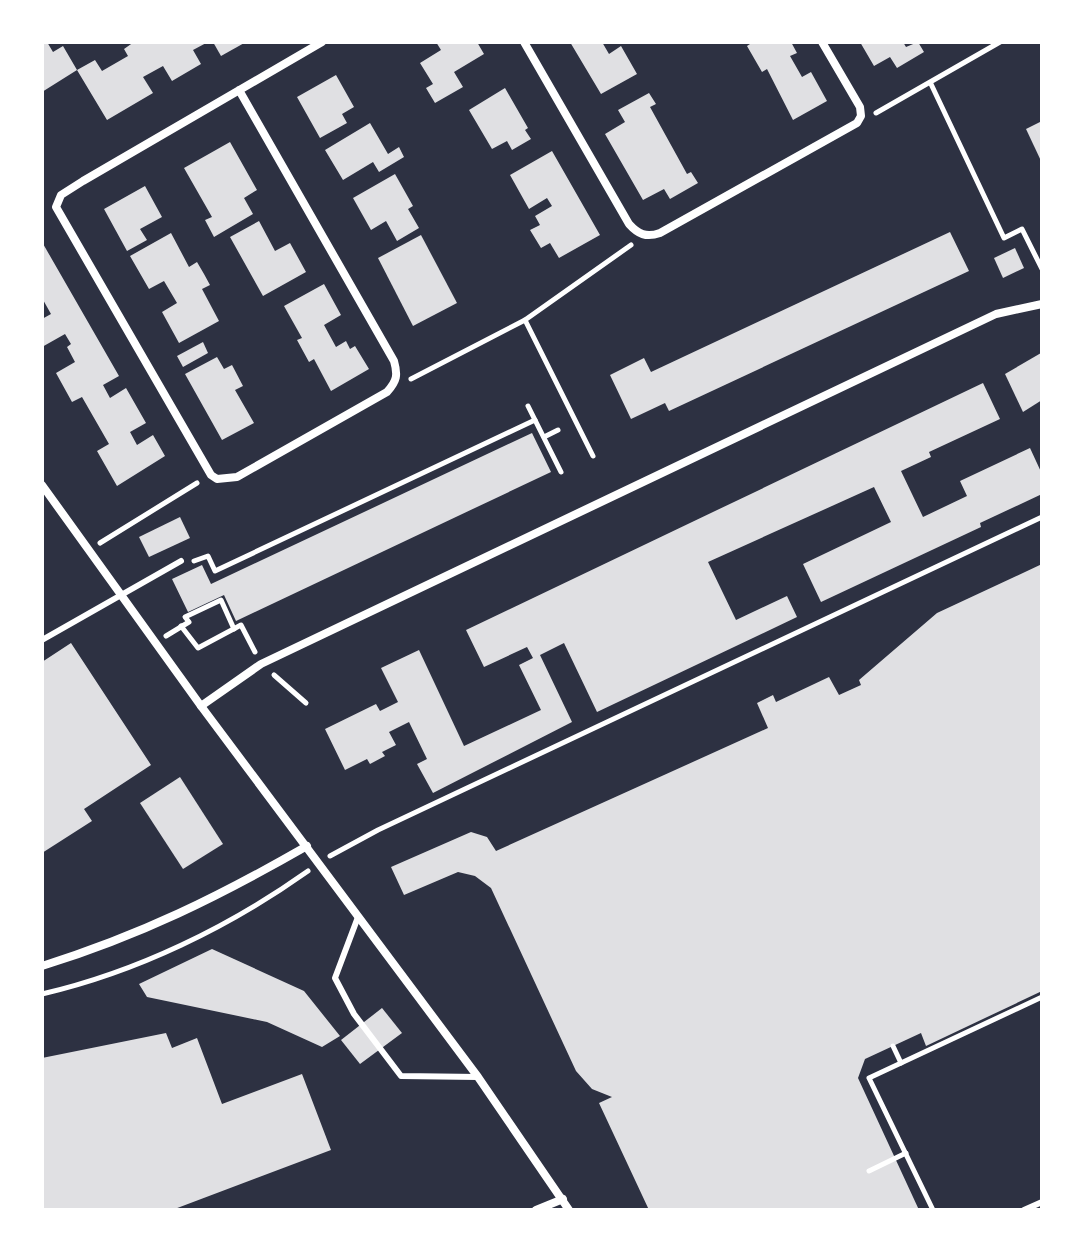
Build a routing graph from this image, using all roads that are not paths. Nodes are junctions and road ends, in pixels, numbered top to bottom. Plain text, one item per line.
1 (322, 42) edge
2 (524, 42) edge
3 (822, 42) edge
4 (239, 90) junction
5 (1042, 304) edge
6 (42, 485) edge
7 (181, 561) road end
8 (122, 594) junction
9 (42, 640) edge
10 (201, 706) junction
11 (307, 846) junction
12 (358, 917) junction
13 (42, 966) edge
14 (478, 1077) junction
15 (563, 1199) junction
16 (1042, 1202) edge
17 (536, 1210) edge
18 (569, 1210) edge
19 (1024, 1210) edge

1 - 4 street
2 - 3 street
4 - 4 street
5 - 10 street
6 - 8 street
7 - 8 lane
8 - 9 lane
8 - 10 street
10 - 11 street
11 - 12 street
11 - 13 street
12 - 14 street
12 - 14 lane
14 - 15 street
15 - 17 street
15 - 18 street
16 - 19 lane

